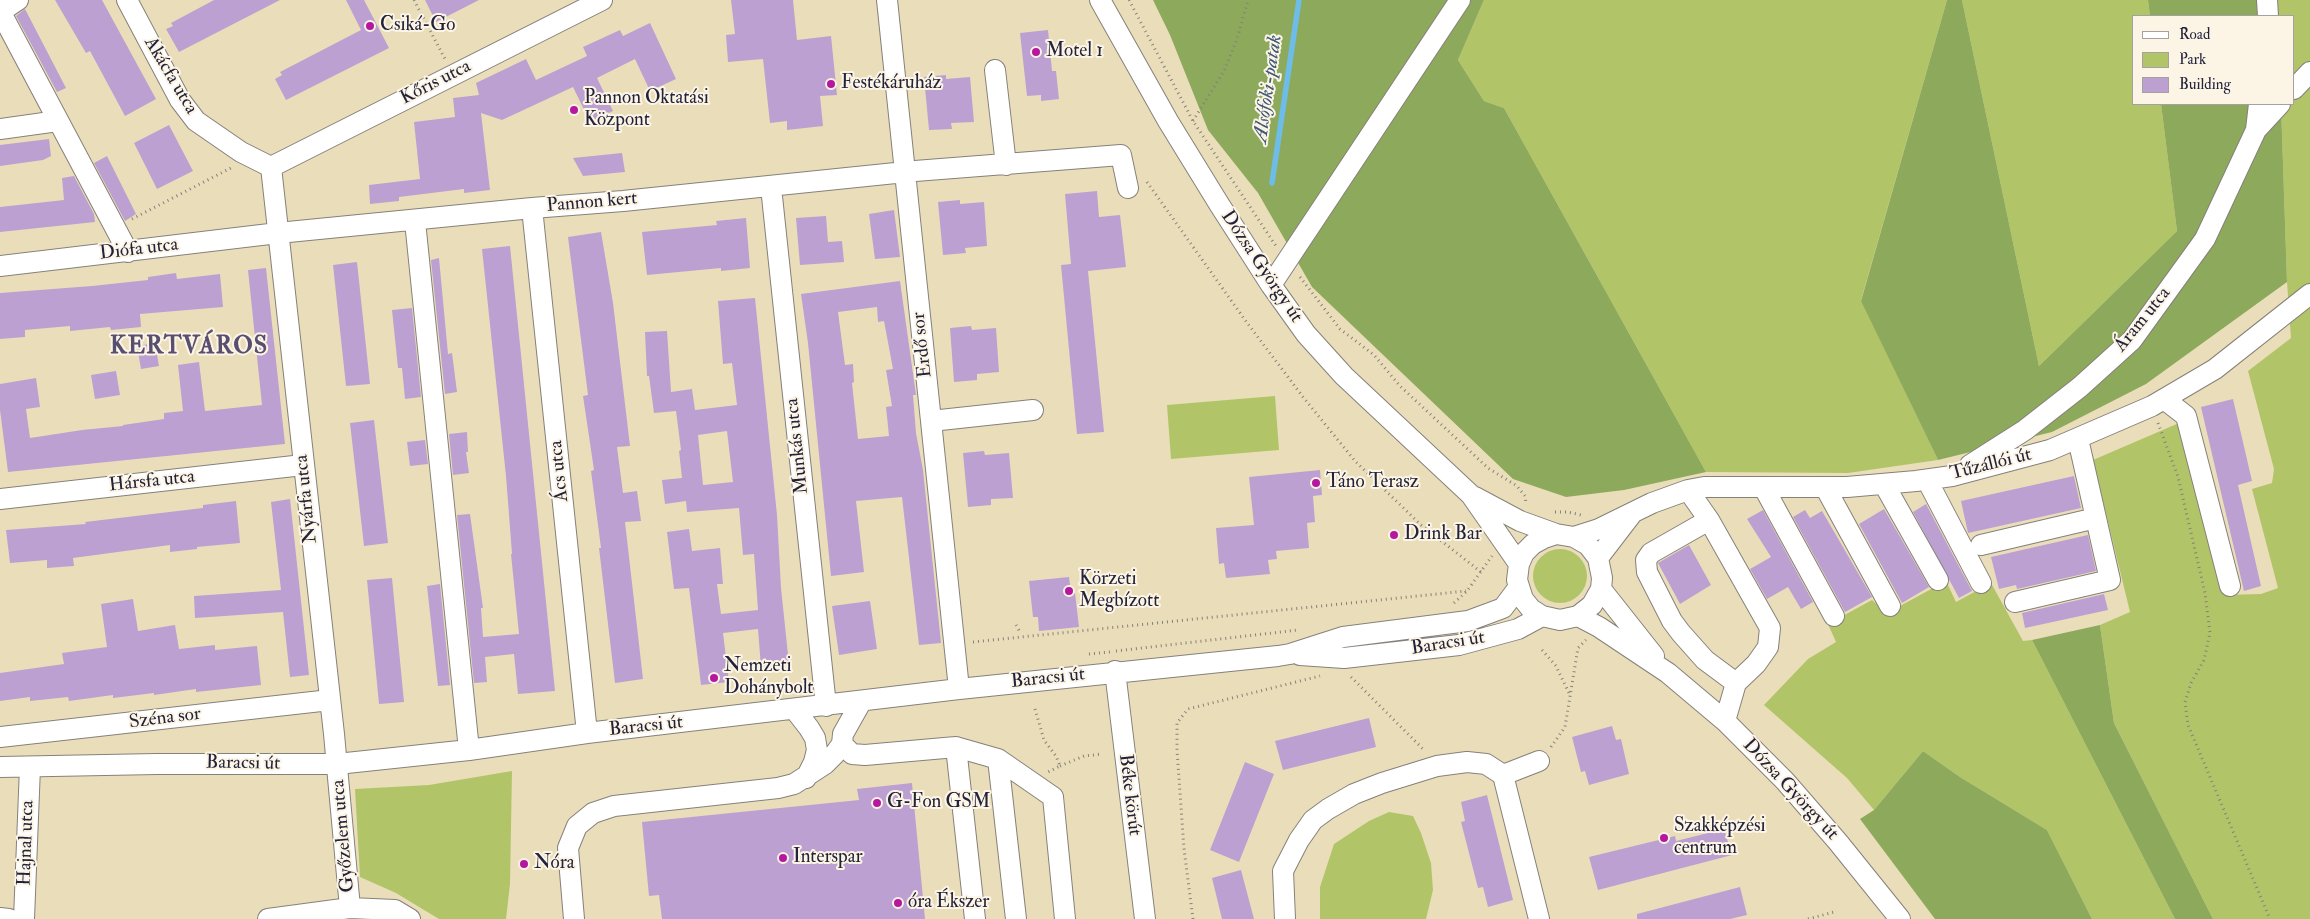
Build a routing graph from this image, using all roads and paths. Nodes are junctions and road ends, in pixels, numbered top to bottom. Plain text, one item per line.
1 (18, 0) edge
2 (127, 0) edge
3 (414, 0) edge
4 (602, 0) edge
5 (887, 0) edge
6 (1100, 0) edge
7 (1129, 0) edge
8 (1248, 0) edge
9 (1460, 0) edge
10 (2268, 0) edge
11 (0, 12) edge
12 (2268, 15) edge
13 (995, 70) dead end
14 (2310, 72) edge
15 (453, 74) junction
16 (2295, 88) edge
17 (2259, 105) edge
18 (2279, 105) edge
19 (58, 121) junction
20 (1194, 121) junction
21 (0, 129) edge
22 (2256, 130) junction
23 (1006, 165) junction
24 (271, 167) junction
25 (905, 172) junction
26 (1135, 182) joint
27 (771, 187) junction
28 (532, 208) junction
29 (414, 221) junction
30 (278, 233) junction
31 (128, 252) junction
32 (1287, 261) junction
33 (0, 266) edge
34 (1271, 285) junction
35 (2310, 294) edge
36 (2158, 402) junction
37 (1033, 410) dead end
38 (931, 421) junction
39 (2078, 439) junction
40 (303, 466) junction
41 (1952, 476) junction
42 (1927, 480) junction
43 (1884, 484) junction
44 (1825, 487) junction
45 (1764, 488) junction
46 (1688, 490) junction
47 (1471, 495) junction
48 (0, 500) edge
49 (1530, 509) dead end
50 (1632, 513) junction
51 (2096, 518) junction
52 (1709, 520) junction
53 (1565, 536) junction
54 (1981, 545) dead end
55 (1598, 558) junction
56 (1519, 564) junction
57 (1938, 580) dead end
58 (1981, 583) dead end
59 (2230, 586) dead end
60 (1518, 588) junction
61 (1601, 589) junction
62 (2015, 602) dead end
63 (1890, 606) dead end
64 (1542, 616) junction
65 (1578, 616) junction
66 (1834, 616) dead end
67 (1016, 625) dead end
68 (1304, 629) dead end
69 (1020, 632) dead end
70 (1587, 638) dead end
71 (965, 643) dead end
72 (1542, 650) dead end
73 (1290, 654) junction
74 (1080, 655) dead end
75 (1344, 670) dead end
76 (1115, 671) junction
77 (1668, 673) junction
78 (1325, 675) dead end
79 (1736, 683) junction
80 (959, 689) junction
81 (1571, 695) junction
82 (330, 700) junction
83 (861, 702) junction
84 (826, 706) junction
85 (1035, 709) dead end
86 (795, 710) junction
87 (1725, 721) junction
88 (588, 733) junction
89 (0, 737) edge
90 (842, 744) junction
91 (956, 747) junction
92 (469, 750) junction
93 (1102, 754) dead end
94 (998, 759) junction
95 (1539, 761) joint
96 (337, 764) junction
97 (1060, 766) junction
98 (1437, 766) junction
99 (0, 767) edge
100 (30, 767) junction
101 (1045, 773) dead end
102 (1504, 775) junction
103 (806, 778) junction
104 (350, 908) junction
105 (1834, 912) dead end
106 (0, 918) edge
107 (9, 919) edge
108 (24, 919) edge
109 (268, 919) edge
110 (410, 919) edge
111 (574, 919) edge
112 (975, 919) edge
113 (1016, 919) edge
114 (1065, 919) edge
115 (1145, 919) edge
116 (1192, 919) edge
117 (1285, 919) edge
118 (1539, 919) edge
119 (1808, 919) edge
120 (1900, 919) edge
121 (2270, 919) edge

1 - 11 street
2 - 24 street, Akácfa utca
3 - 15 path
4 - 15 street, Kőris utca
5 - 25 street, Erdő sor
6 - 34 street, Dózsa György út
7 - 20 path
8 - 20 path
9 - 32 street
10 - 12 street
11 - 19 street
13 - 23 street
14 - 16 street
15 - 24 street, Kőris utca
17 - 22 street, Áram utca
18 - 22 street
19 - 21 street
19 - 31 street
20 - 32 path
22 - 41 street, Áram utca
23 - 25 street, Pannon kert
23 - 26 street, Pannon kert
24 - 30 street
25 - 27 street, Pannon kert
25 - 38 street, Erdő sor
26 - 71 path
27 - 28 street, Pannon kert
27 - 84 street, Munkás utca
28 - 29 street, Pannon kert
28 - 88 street, Ács utca
29 - 30 street, Pannon kert
29 - 92 street
30 - 31 street, Diófa utca
30 - 40 street, Nyárfa utca
31 - 33 street, Diófa utca
32 - 34 street
32 - 49 path
34 - 47 street, Dózsa György út
35 - 36 street, Tűzállói út
36 - 39 street, Tűzállói út
36 - 59 street
36 - 121 path
37 - 38 street
38 - 80 street, Erdő sor
39 - 41 street, Tűzállói út
39 - 51 street
40 - 48 street, Hársfa utca
40 - 82 street, Nyárfa utca
41 - 42 street, Tűzállói út
42 - 43 street, Tűzállói út
42 - 58 street
43 - 44 street, Tűzállói út
43 - 57 street
44 - 45 street, Tűzállói út
44 - 63 street
45 - 46 street, Tűzállói út
45 - 66 street
46 - 50 street, Tűzállói út
46 - 52 street
47 - 53 street, Dózsa György út
47 - 56 street, Dózsa György út
50 - 53 street, Tűzállói út
50 - 55 street
51 - 54 street
51 - 62 street
52 - 79 street
52 - 79 street
53 - 55 street
53 - 56 street
55 - 61 street
56 - 60 street
60 - 64 street
60 - 73 street, Baracsi út
61 - 65 street
61 - 77 street, Dózsa György út
64 - 65 street
64 - 73 street, Baracsi út
65 - 77 street, Dózsa György út
67 - 69 path
68 - 74 path
70 - 81 path
72 - 81 path
73 - 76 street, Baracsi út
75 - 98 path
76 - 80 street, Baracsi út
76 - 115 street, Béke körút
77 - 87 street, Dózsa György út
78 - 116 path
79 - 87 street
80 - 83 street, Baracsi út
81 - 95 path
82 - 89 street, Széna sor
82 - 96 street, Nyárfa utca
83 - 84 street, Baracsi út
83 - 90 street
84 - 86 street, Baracsi út
85 - 97 path
86 - 88 street, Baracsi út
86 - 103 street
87 - 120 street, Dózsa György út
88 - 92 street, Baracsi út
90 - 91 street
90 - 103 street
91 - 94 street
91 - 112 street
92 - 96 street, Baracsi út
93 - 97 path
94 - 113 street
94 - 114 street
95 - 102 street
96 - 100 street, Baracsi út
96 - 104 street, Győzelem utca
97 - 101 path
98 - 102 street
98 - 117 street
99 - 100 street, Baracsi út
100 - 108 street, Hajnal utca
102 - 118 street
103 - 111 street
104 - 109 street
104 - 110 street
105 - 119 path
106 - 107 street

